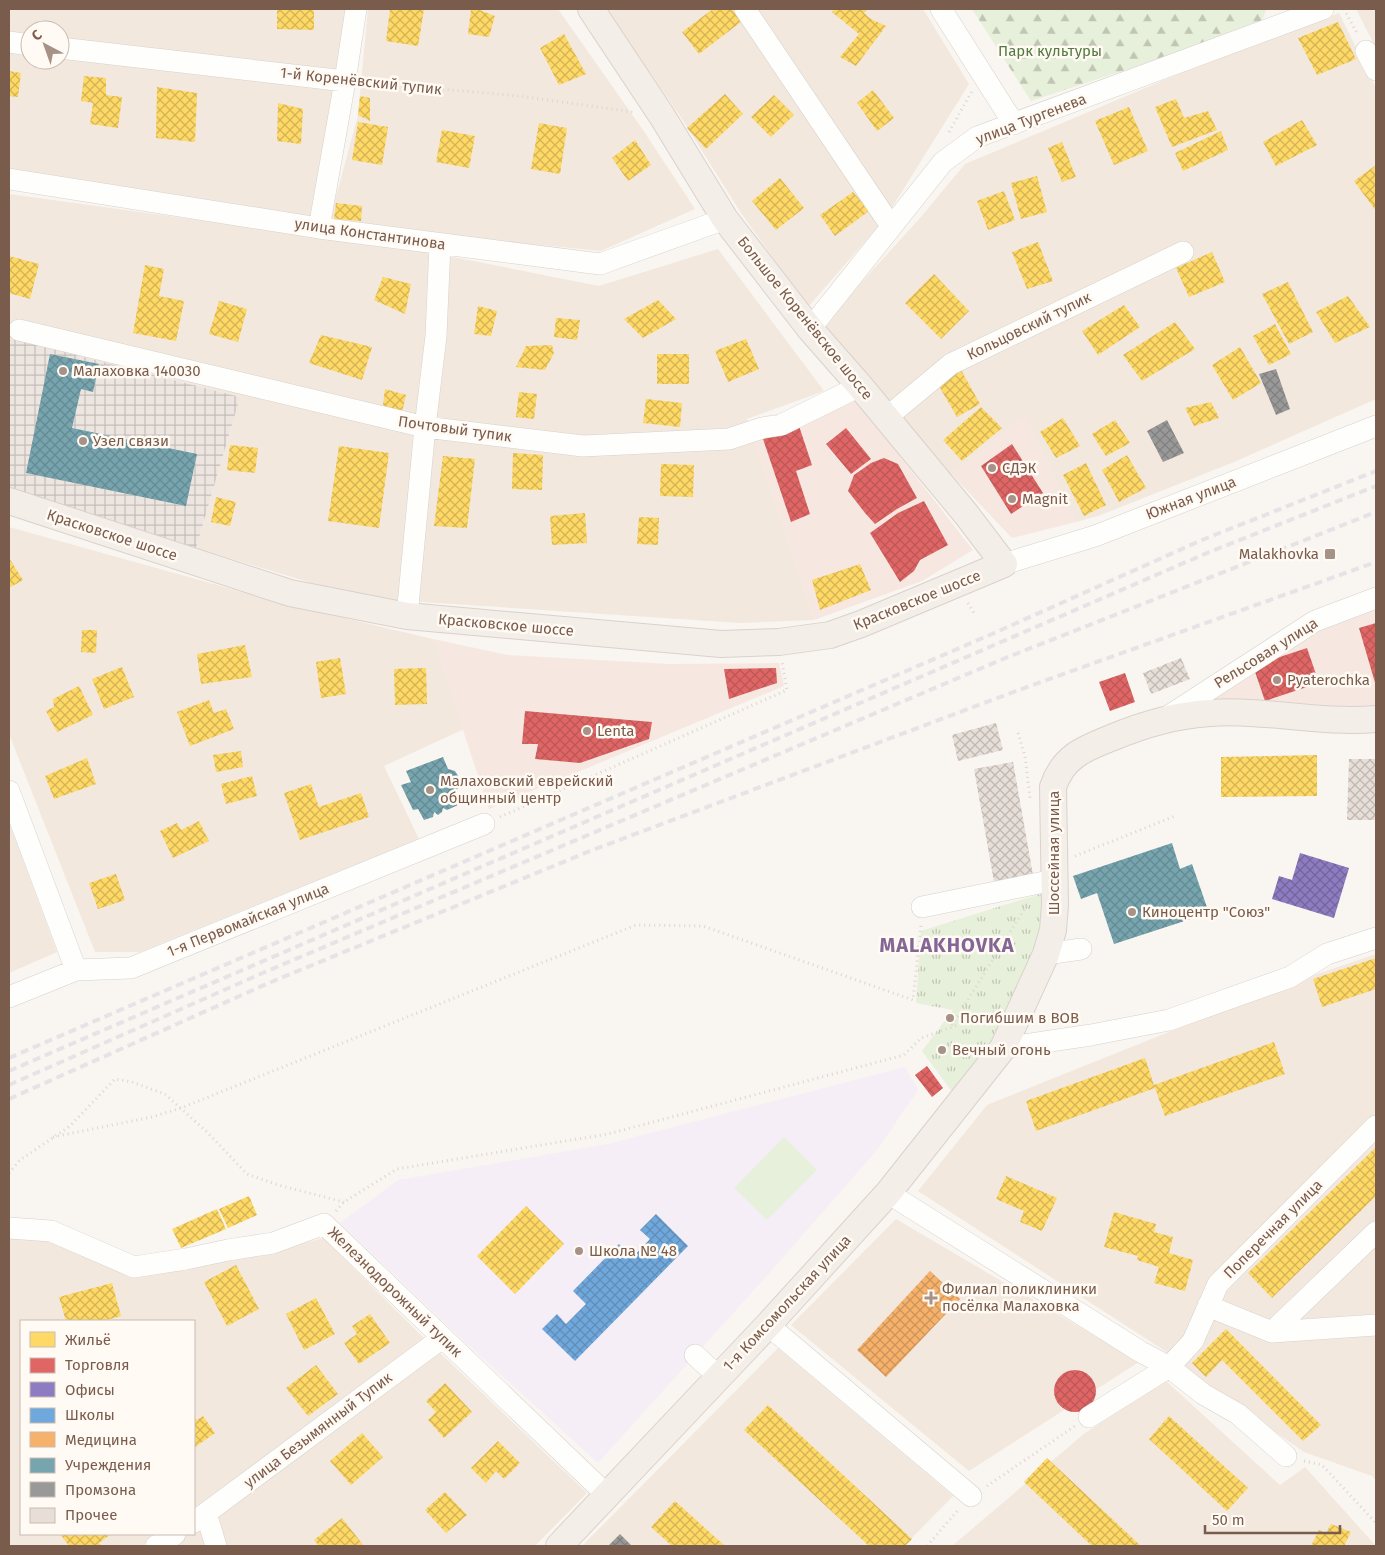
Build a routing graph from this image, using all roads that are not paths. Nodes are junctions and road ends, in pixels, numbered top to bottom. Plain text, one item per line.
1 (356, 9) edge
2 (590, 9) edge
3 (745, 9) edge
4 (941, 9) edge
5 (1323, 9) edge
6 (70, 49) edge
7 (1366, 51) road end
8 (1376, 70) edge
9 (345, 81) junction
10 (1014, 124) junction
11 (9, 179) edge
12 (725, 219) junction
13 (891, 226) junction
14 (319, 228) junction
15 (440, 244) junction
16 (1183, 252) dead end
17 (810, 329) junction
18 (19, 330) dead end
19 (860, 386) junction
20 (886, 418) junction
21 (1376, 426) edge
22 (425, 427) junction
23 (9, 501) edge
24 (1004, 564) junction
25 (1376, 598) edge
26 (408, 616) junction
27 (1376, 719) edge
28 (1162, 720) junction
29 (9, 791) edge
30 (484, 824) road end
31 (1047, 882) junction
32 (922, 907) road end
33 (1376, 938) edge
34 (1081, 949) dead end
35 (1046, 954) junction
36 (76, 970) junction
37 (9, 997) edge
38 (1003, 1048) junction
39 (1376, 1126) edge
40 (888, 1193) junction
41 (9, 1228) edge
42 (1376, 1232) edge
43 (1208, 1306) junction
44 (768, 1325) junction
45 (1376, 1325) edge
46 (1272, 1332) junction
47 (442, 1338) junction
48 (695, 1355) dead end
49 (1169, 1367) junction
50 (719, 1377) junction
51 (1088, 1417) road end
52 (1286, 1456) road end
53 (608, 1496) junction
54 (971, 1496) road end
55 (200, 1517) edge
56 (173, 1535) edge
57 (156, 1546) edge
58 (216, 1546) edge
59 (559, 1546) edge

1 - 9 street
2 - 12 main road, Большое Коренёвское шоссе
3 - 13 street
4 - 10 street
5 - 10 street, улица Тургенева
6 - 9 street, 1-й Коренёвский тупик
7 - 8 street
9 - 14 street
10 - 13 street, улица Тургенева
11 - 14 street, улица Константинова
12 - 15 street, улица Константинова
12 - 17 main road, Большое Коренёвское шоссе
13 - 17 street, улица Тургенева
14 - 15 street, улица Константинова
15 - 22 street
16 - 20 street, Кольцовский тупик
17 - 19 main road, Большое Коренёвское шоссе
18 - 22 street, Почтовый тупик
19 - 20 main road, Большое Коренёвское шоссе
19 - 22 street, Почтовый тупик
20 - 24 main road, Большое Коренёвское шоссе
21 - 24 street, Южная улица
22 - 26 street
23 - 26 main road, Красковское шоссе
24 - 26 main road, Красковское шоссе
25 - 28 street, Рельсовая улица
27 - 28 main road, Шоссейная улица
28 - 31 main road, Шоссейная улица
29 - 36 street
30 - 36 street, 1-я Первомайская улица
31 - 32 street
31 - 35 main road, Шоссейная улица
33 - 38 street
34 - 35 street
35 - 38 main road, Шоссейная улица
36 - 37 street, 1-я Первомайская улица
38 - 40 main road, 1-я Комсомольская улица
39 - 43 street, Поперечная улица
40 - 44 main road, 1-я Комсомольская улица
40 - 49 street
41 - 47 street, Железнодорожный тупик
42 - 46 street
43 - 46 street
43 - 49 street, Поперечная улица
44 - 50 main road, 1-я Комсомольская улица
44 - 54 street
45 - 46 street
47 - 53 street, Железнодорожный тупик
47 - 55 street, улица Безымянный Тупик
48 - 50 street
49 - 51 street, Поперечная улица
49 - 52 street
50 - 53 main road, 1-я Комсомольская улица
53 - 59 main road, 1-я Комсомольская улица
55 - 58 street
56 - 57 street

